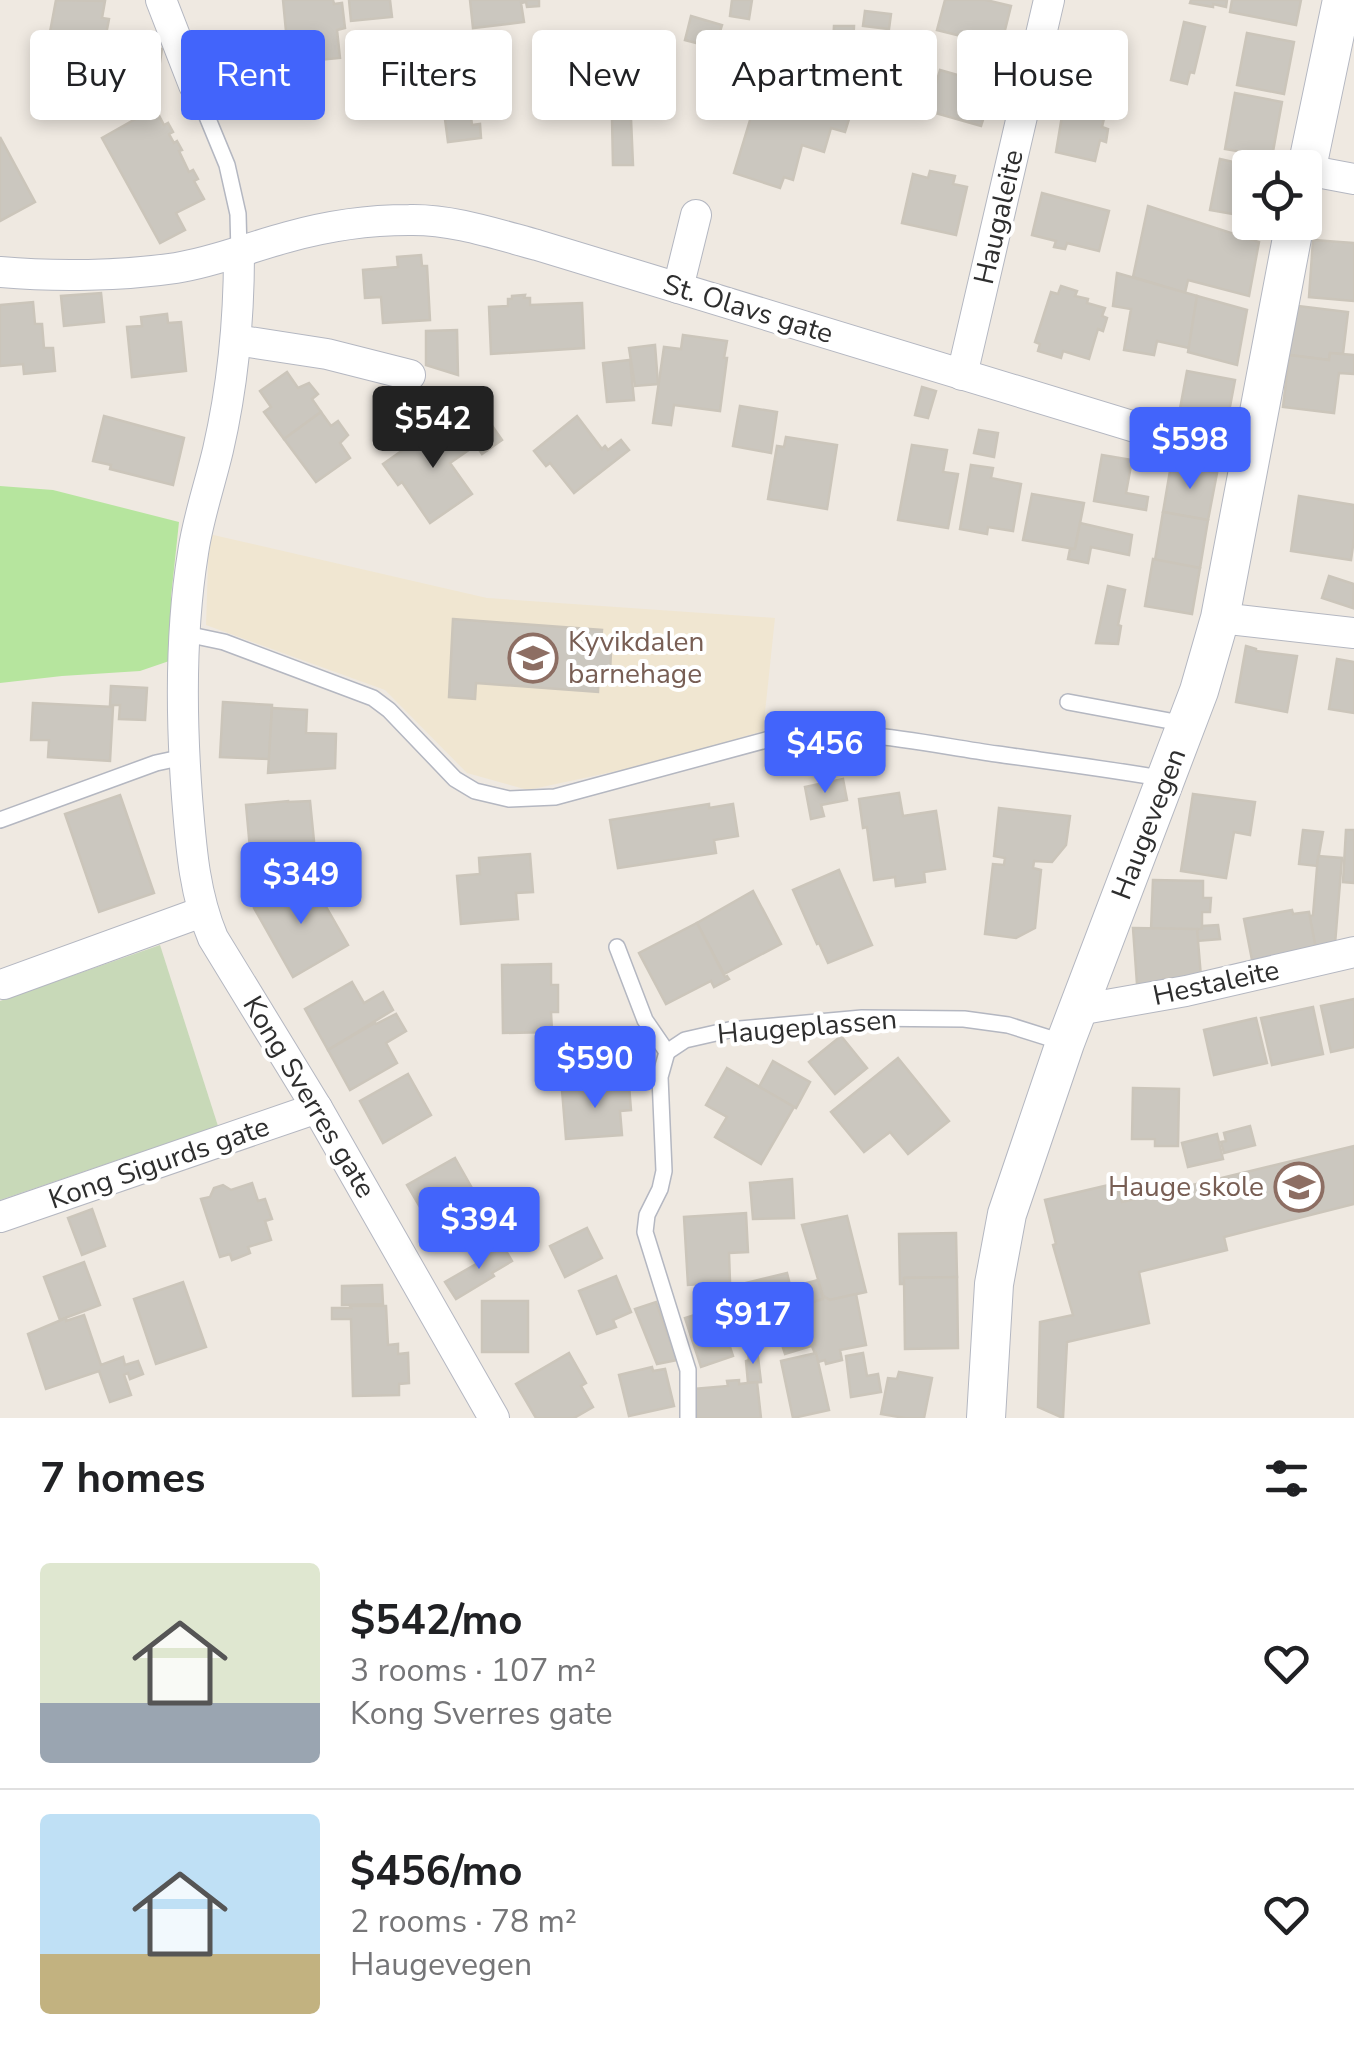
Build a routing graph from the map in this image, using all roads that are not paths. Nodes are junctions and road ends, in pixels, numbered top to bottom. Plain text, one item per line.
1 (161, 0) edge
2 (1049, 0) edge
3 (1342, 0) edge
4 (181, 52) edge
5 (209, 120) edge
6 (1311, 150) edge
7 (1322, 175) edge
8 (1354, 178) edge
9 (696, 216) dead end
10 (1292, 240) edge
11 (239, 253) junction
12 (0, 272) edge
13 (678, 288) junction
14 (236, 340) junction
15 (410, 375) dead end
16 (962, 375) junction
17 (1250, 462) junction
18 (1220, 618) junction
19 (186, 634) junction
20 (1354, 634) edge
21 (1068, 702) dead end
22 (1186, 724) junction
23 (184, 757) junction
24 (1166, 779) junction
25 (0, 820) edge
26 (202, 912) junction
27 (617, 947) dead end
28 (1354, 952) edge
29 (4, 984) dead end
30 (1072, 1026) junction
31 (668, 1052) junction
32 (317, 1108) junction
33 (0, 1217) edge
34 (494, 1418) edge
35 (688, 1418) edge
36 (986, 1418) edge

1 - 4 street
2 - 16 street, Haugaleite
3 - 6 street
5 - 11 lane
7 - 8 street
9 - 13 street
10 - 17 street, Haugevegen
11 - 12 street, St. Olavs gate
11 - 13 street, St. Olavs gate
11 - 14 street, Kong Sverres gate
13 - 16 street, St. Olavs gate
14 - 15 street
14 - 19 street, Kong Sverres gate
16 - 17 street, St. Olavs gate
17 - 18 street, Haugevegen
18 - 20 street
18 - 22 street, Haugevegen
19 - 23 street, Kong Sverres gate
19 - 24 lane
21 - 22 lane
22 - 24 street, Haugevegen
23 - 25 lane
23 - 26 street, Kong Sverres gate
24 - 30 street, Haugevegen
26 - 29 street
26 - 32 street, Kong Sverres gate
27 - 31 lane
28 - 30 street, Hestaleite
30 - 31 lane, Haugeplassen
30 - 36 street, Haugevegen
31 - 35 lane
32 - 33 street, Kong Sigurds gate
32 - 34 street, Kong Sverres gate

